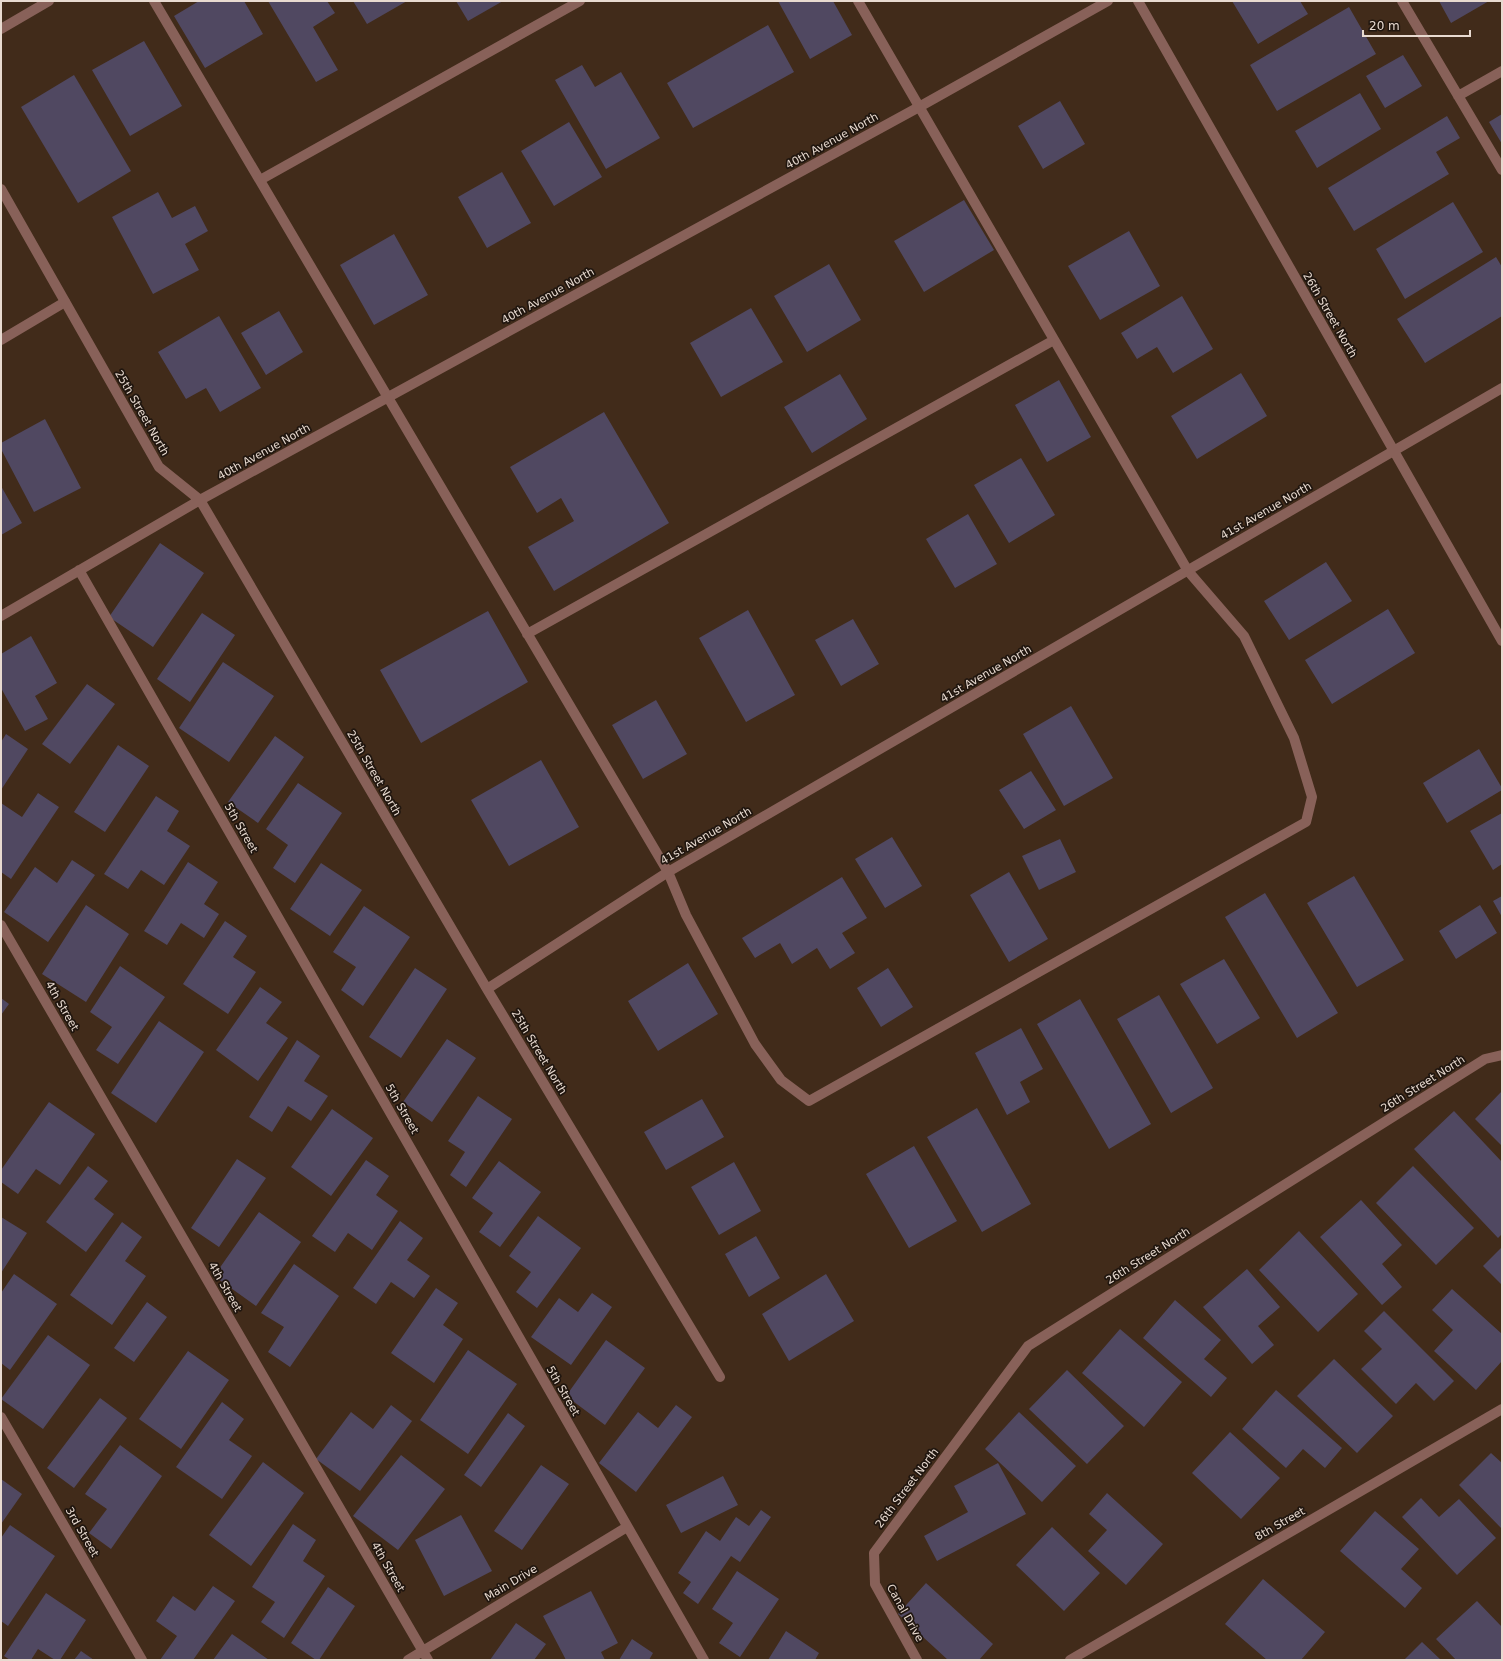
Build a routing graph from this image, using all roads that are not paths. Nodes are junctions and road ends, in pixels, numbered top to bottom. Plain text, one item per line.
1 (49, 1) edge
2 (154, 1) edge
3 (580, 1) edge
4 (858, 1) edge
5 (1108, 1) edge
6 (1138, 1) edge
7 (1402, 1) edge
8 (1, 30) edge
9 (1502, 71) edge
10 (1458, 96) junction
11 (919, 107) junction
12 (1502, 170) edge
13 (260, 180) junction
14 (1, 190) edge
15 (65, 302) junction
16 (1, 340) edge
17 (1054, 340) junction
18 (1502, 388) edge
19 (388, 398) junction
20 (1393, 451) junction
21 (200, 500) junction
22 (79, 570) junction
23 (1188, 571) junction
24 (1, 616) edge
25 (527, 634) junction
26 (1502, 641) edge
27 (668, 872) junction
28 (1, 925) edge
29 (487, 989) junction
30 (1502, 1055) edge
31 (720, 1377) dead end
32 (1502, 1409) edge
33 (1, 1417) edge
34 (627, 1527) junction
35 (874, 1553) joint
36 (425, 1656) edge
37 (142, 1660) edge
38 (408, 1660) edge
39 (704, 1660) edge
40 (917, 1660) edge
41 (1070, 1660) edge

1 - 8 street
2 - 13 street
3 - 13 street
4 - 11 street
5 - 11 street, 40th Avenue North
6 - 20 street, 26th Street North
7 - 10 street
9 - 10 street
10 - 12 street
11 - 17 street
11 - 19 street, 40th Avenue North
13 - 19 street
14 - 15 street, 25th Street North
15 - 16 street
15 - 21 street, 25th Street North
17 - 23 street
17 - 25 street
18 - 20 street, 41st Avenue North
19 - 21 street, 40th Avenue North
19 - 25 street
20 - 23 street, 41st Avenue North
20 - 26 street, 26th Street North
21 - 22 street, 40th Avenue North
21 - 29 street, 25th Street North
22 - 24 street, 40th Avenue North
22 - 34 street, 5th Street
23 - 27 street, 41st Avenue North
23 - 27 street
25 - 27 street
27 - 29 street, 41st Avenue North
28 - 36 street, 4th Street
29 - 31 street, 25th Street North
30 - 35 street, 26th Street North
32 - 41 street, 8th Street
33 - 37 street, 3rd Street
34 - 36 street, Main Drive
34 - 39 street, 5th Street
35 - 40 street, Canal Drive
36 - 38 street, Main Drive

